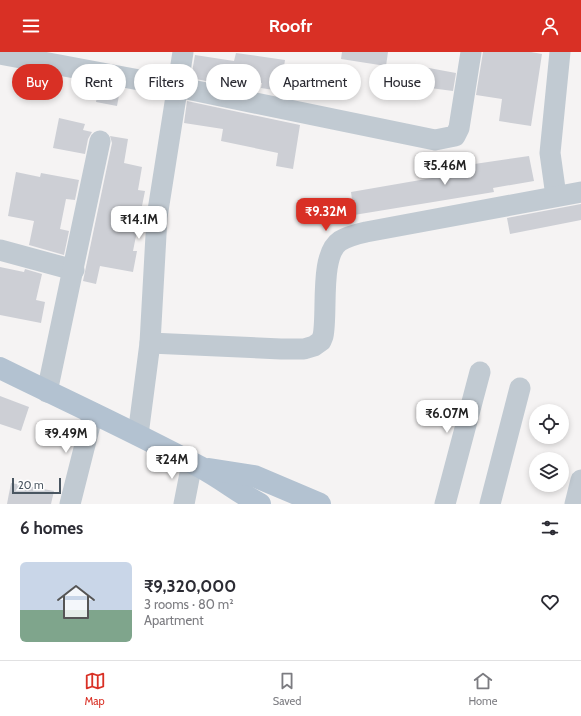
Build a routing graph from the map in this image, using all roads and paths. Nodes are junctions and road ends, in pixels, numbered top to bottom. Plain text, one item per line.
1 (183, 52) edge
2 (471, 52) edge
3 (560, 52) edge
4 (0, 54) edge
5 (181, 64) edge
6 (134, 79) edge
7 (198, 91) edge
8 (175, 100) edge
9 (100, 141) dead end
10 (581, 192) edge
11 (556, 196) junction
12 (0, 250) edge
13 (74, 270) junction
14 (150, 343) junction
15 (0, 368) edge
16 (480, 372) dead end
17 (520, 388) dead end
18 (47, 392) junction
19 (93, 413) junction
20 (138, 435) junction
21 (197, 466) junction
22 (581, 480) edge
23 (70, 504) edge
24 (184, 504) edge
25 (260, 504) edge
26 (320, 504) edge
27 (445, 504) edge
28 (490, 504) edge
29 (575, 504) edge

1 - 5 street
2 - 7 street
3 - 11 street
4 - 6 street
8 - 14 street
9 - 13 street
10 - 11 street
11 - 14 street
12 - 13 street
13 - 18 street
14 - 20 street
15 - 18 main road
16 - 27 street
17 - 28 street
18 - 19 main road
19 - 20 main road
19 - 23 street
20 - 21 main road
21 - 24 street
21 - 25 main road
21 - 26 main road
22 - 29 street

